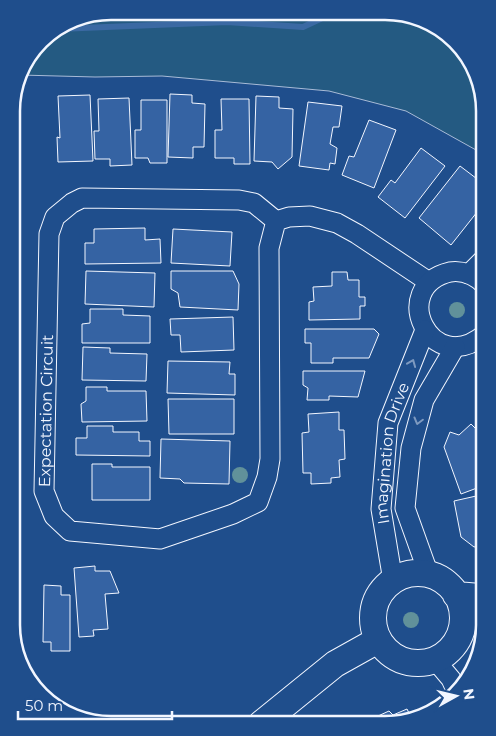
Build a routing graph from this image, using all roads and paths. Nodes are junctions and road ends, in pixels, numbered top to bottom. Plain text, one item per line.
1 (276, 220) junction
2 (476, 267) edge
3 (469, 274) junction
4 (476, 278) edge
5 (429, 282) junction
6 (425, 330) junction
7 (476, 341) edge
8 (455, 347) junction
9 (429, 575) junction
10 (393, 581) junction
11 (456, 595) junction
12 (476, 596) edge
13 (378, 640) junction
14 (435, 660) junction
15 (444, 671) edge
16 (271, 716) edge

1 - 1 street, Expectation Circuit
1 - 5 street
2 - 3 street
3 - 4 street
3 - 5 street
5 - 6 street
6 - 8 street
10 -> 6 street, Imagination Drive
7 - 8 street
8 -> 9 street, Imagination Drive
9 - 10 street
9 - 11 street
10 - 13 street
11 - 12 street
11 - 14 street
13 - 14 street
13 - 16 street
14 - 15 street

